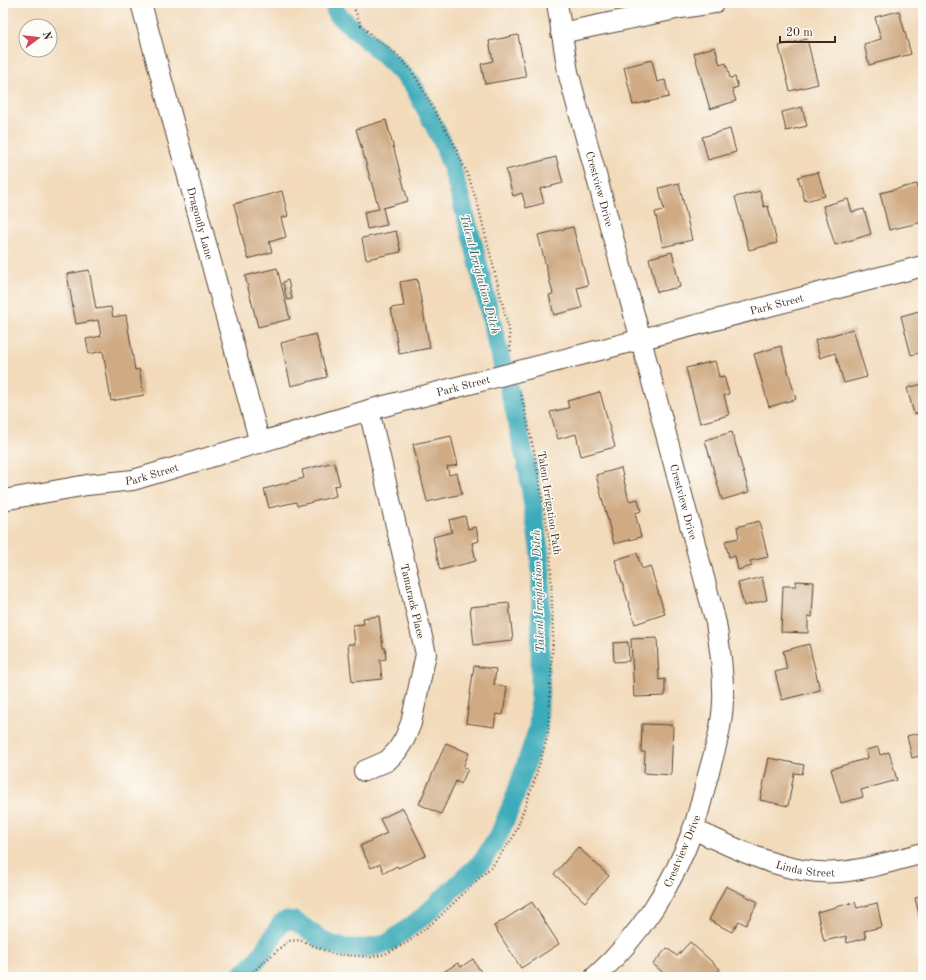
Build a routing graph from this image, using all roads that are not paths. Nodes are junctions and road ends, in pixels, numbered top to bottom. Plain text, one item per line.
1 (141, 3) edge
2 (557, 3) edge
3 (714, 3) edge
4 (561, 33) junction
5 (923, 266) edge
6 (641, 340) junction
7 (369, 410) junction
8 (260, 443) junction
9 (3, 500) edge
10 (364, 771) dead end
11 (693, 830) junction
12 (923, 853) edge
13 (595, 977) edge

1 - 8 street, Dragonfly Lane
2 - 4 street, Crestview Drive
3 - 4 street
4 - 6 street, Crestview Drive
5 - 6 street, Park Street
6 - 7 street, Park Street
6 - 11 street, Crestview Drive
7 - 8 street, Park Street
7 - 10 street, Tamarack Place
8 - 9 street, Park Street
11 - 12 street, Linda Street
11 - 13 street, Crestview Drive

